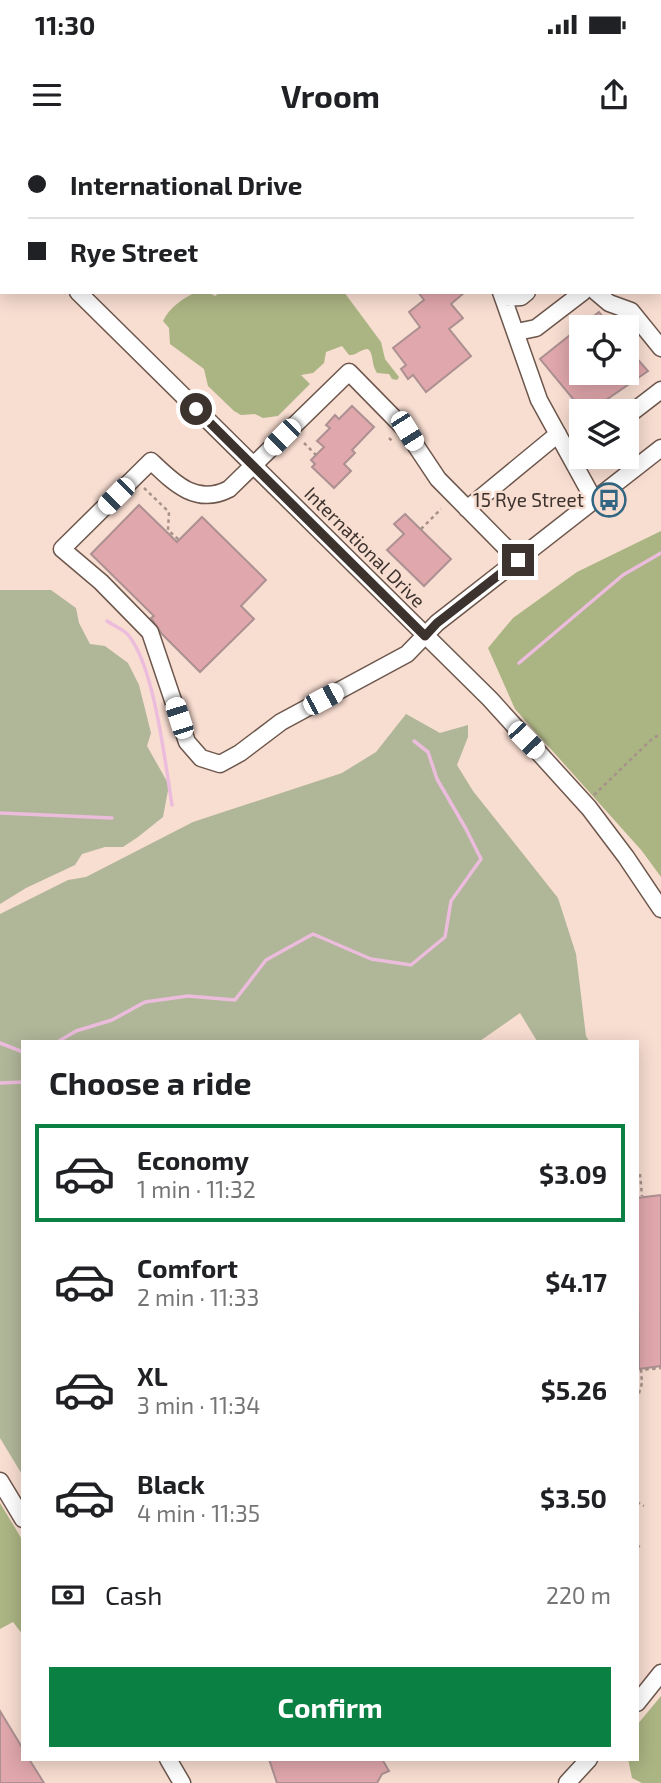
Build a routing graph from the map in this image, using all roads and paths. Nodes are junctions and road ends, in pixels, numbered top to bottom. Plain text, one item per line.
1 (80, 294) edge
2 (525, 294) edge
3 (580, 294) edge
4 (598, 294) edge
5 (503, 295) edge
6 (517, 332) junction
7 (661, 348) edge
8 (661, 390) edge
9 (639, 407) edge
10 (558, 435) junction
11 (389, 438) dead end
12 (304, 443) dead end
13 (394, 443) dead end
14 (569, 448) edge
15 (661, 448) edge
16 (316, 455) dead end
17 (253, 465) junction
18 (581, 469) edge
19 (134, 478) junction
20 (594, 500) junction
21 (441, 509) dead end
22 (467, 509) junction
23 (421, 529) dead end
24 (179, 540) dead end
25 (518, 560) junction
26 (425, 636) junction
27 (661, 734) edge
28 (584, 803) junction
29 (661, 909) edge
30 (639, 1174) dead end
31 (642, 1196) dead end
32 (661, 1368) edge
33 (639, 1396) edge
34 (0, 1481) edge
35 (639, 1503) edge
36 (643, 1506) dead end
37 (21, 1516) edge
38 (661, 1673) edge
39 (639, 1700) edge
40 (169, 1761) edge
41 (587, 1761) edge
42 (182, 1783) edge
43 (567, 1783) edge

1 - 17 street, International Drive
2 - 5 street
3 - 6 street
4 - 7 street
5 - 6 street
6 - 10 street
8 - 9 street
10 - 14 street
10 - 22 street
11 - 13 path
12 - 16 path
15 - 20 street
17 - 19 street
17 - 22 street
17 - 26 street, International Drive
18 - 20 street
19 - 24 path
19 - 26 street
20 - 25 street
21 - 23 path
22 - 25 street
25 - 26 street
26 - 28 street, International Drive
27 - 28 path
28 - 29 street, International Drive
30 - 31 path
32 - 33 path
34 - 37 street
35 - 36 path
38 - 39 street
40 - 42 street
41 - 43 street

